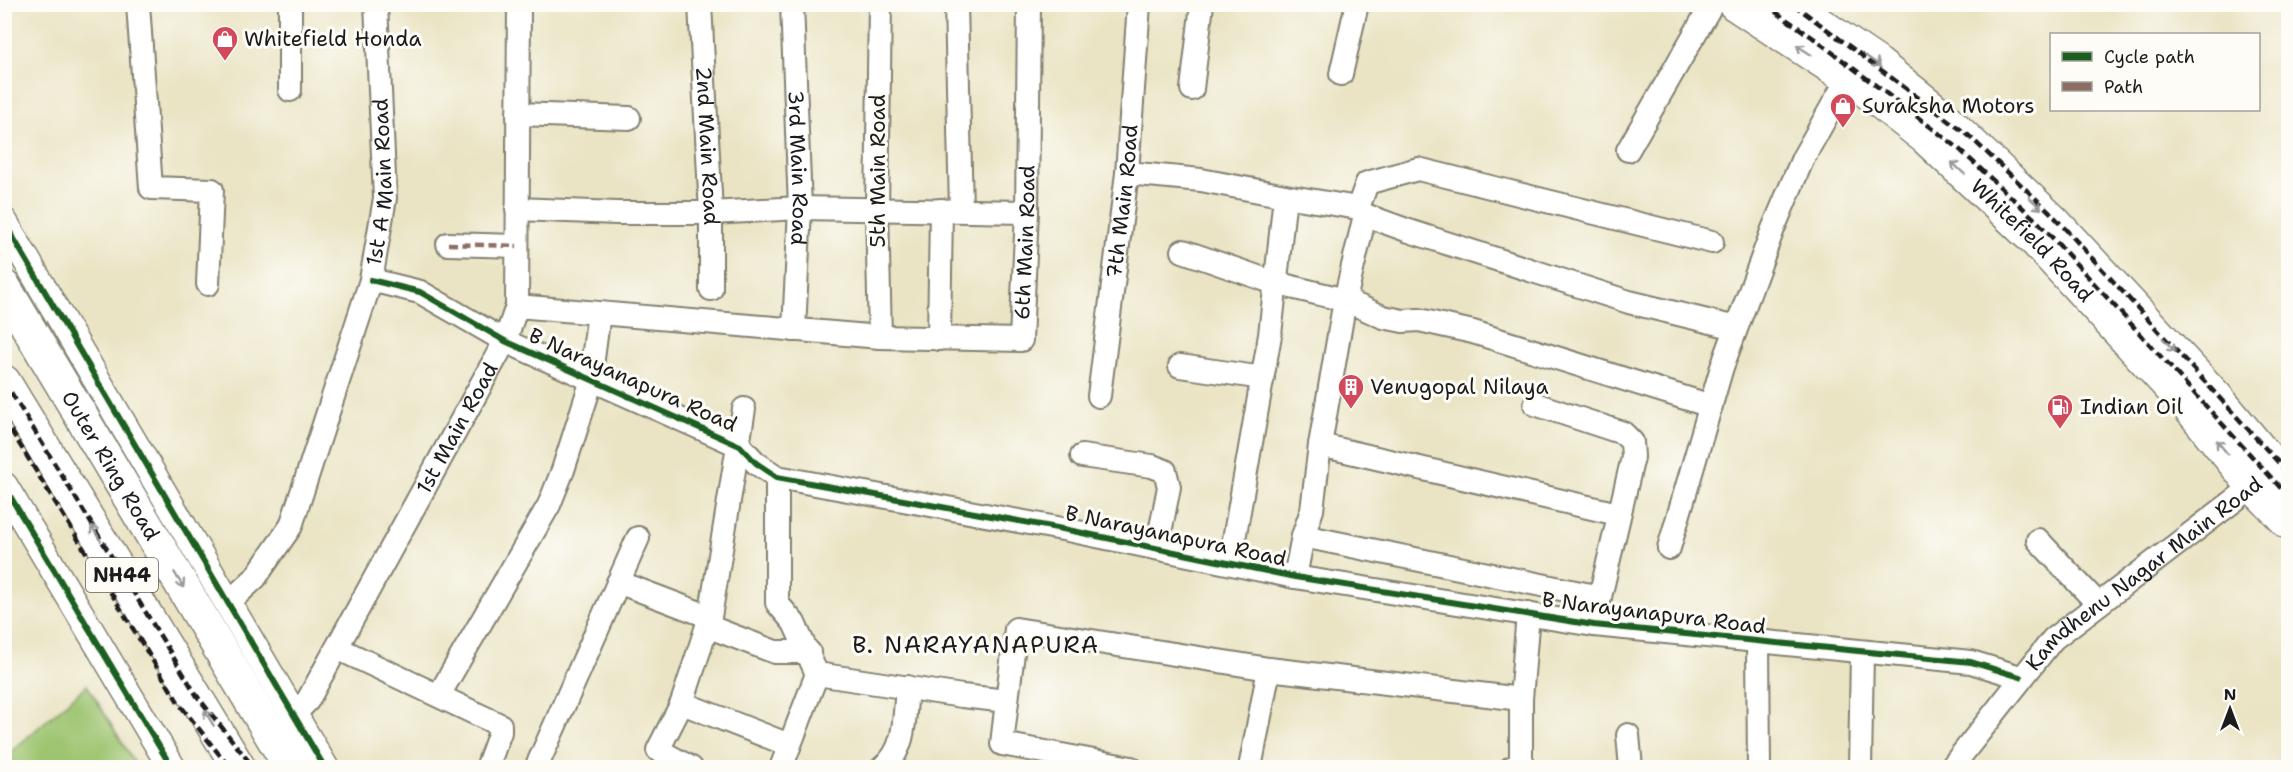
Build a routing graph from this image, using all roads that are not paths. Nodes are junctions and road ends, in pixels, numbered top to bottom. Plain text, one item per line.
1 (138, 4) edge
2 (290, 4) edge
3 (376, 4) edge
4 (519, 4) edge
5 (700, 4) edge
6 (792, 4) edge
7 (880, 4) edge
8 (956, 4) edge
9 (1029, 4) edge
10 (1139, 4) edge
11 (1202, 4) edge
12 (1357, 4) edge
13 (1712, 4) edge
14 (1735, 4) edge
15 (1790, 4) edge
16 (1341, 74) dead end
17 (1848, 78) junction
18 (1192, 89) dead end
19 (290, 90) dead end
20 (518, 114) junction
21 (629, 118) dead end
22 (1628, 150) dead end
23 (1127, 173) junction
24 (1285, 196) junction
25 (517, 208) junction
26 (800, 208) junction
27 (877, 210) junction
28 (951, 210) junction
29 (1362, 211) junction
30 (1027, 212) junction
31 (711, 213) junction
32 (4, 222) edge
33 (1712, 242) dead end
34 (448, 244) dead end
35 (517, 246) junction
36 (1183, 251) dead end
37 (371, 280) junction
38 (1275, 283) junction
39 (208, 284) dead end
40 (4, 288) edge
41 (711, 289) dead end
42 (1345, 300) junction
43 (517, 306) junction
44 (599, 313) junction
45 (1736, 328) junction
46 (794, 330) junction
47 (880, 337) junction
48 (939, 339) junction
49 (505, 341) junction
50 (1180, 366) dead end
51 (589, 377) junction
52 (1263, 378) junction
53 (4, 382) edge
54 (1099, 396) dead end
55 (1535, 404) dead end
56 (1711, 406) junction
57 (744, 409) dead end
58 (1320, 445) junction
59 (740, 446) junction
60 (1082, 456) dead end
61 (777, 477) junction
62 (2273, 480) edge
63 (4, 486) edge
64 (1618, 514) junction
65 (2289, 522) edge
66 (1303, 536) junction
67 (638, 538) dead end
68 (2038, 540) dead end
69 (1157, 548) junction
70 (1670, 548) dead end
71 (1230, 562) junction
72 (1294, 577) junction
73 (618, 582) junction
74 (1600, 597) junction
75 (227, 604) junction
76 (2098, 604) junction
77 (1528, 614) junction
78 (709, 621) junction
79 (1594, 625) junction
80 (1758, 643) junction
81 (337, 648) junction
82 (809, 652) junction
83 (1862, 652) junction
84 (1269, 669) junction
85 (817, 674) junction
86 (2020, 677) junction
87 (907, 687) junction
88 (439, 695) junction
89 (1521, 699) junction
90 (1007, 701) junction
91 (682, 703) junction
92 (293, 717) junction
93 (1628, 735) dead end
94 (789, 746) junction
95 (1023, 758) edge
96 (1256, 767) edge
97 (1512, 767) edge
98 (172, 768) edge
99 (239, 768) edge
100 (291, 768) edge
101 (325, 768) edge
102 (487, 768) edge
103 (536, 768) edge
104 (691, 768) edge
105 (781, 768) edge
106 (882, 768) edge
107 (1131, 768) edge
108 (1630, 768) edge
109 (1759, 768) edge
110 (1860, 768) edge
111 (1951, 768) edge

1 - 39 street
2 - 19 street
3 - 37 street, 1st A Main Road
4 - 20 street, 1st Main Road
5 - 31 street, 2nd Main Road
6 - 26 street, 3rd Main Road
7 - 27 street, 5th Main Road
8 - 28 street
9 - 30 street, 6th Main Road
10 - 23 street, 7th Main Road
11 - 18 street
12 - 16 street
13 - 22 street
17 -> 14 main road, Whitefield Road
15 -> 62 main road, Whitefield Road
17 - 45 street
62 -> 17 main road, Whitefield Road
20 - 21 street
20 - 25 street, 1st Main Road
23 - 24 street
23 - 54 street, 7th Main Road
24 - 29 street
24 - 38 street
25 - 31 street
25 - 35 street, 1st Main Road
26 - 27 street
26 - 31 street
26 - 46 street, 3rd Main Road
27 - 28 street
27 - 47 street, 5th Main Road
28 - 30 street
28 - 48 street
29 - 33 street
29 - 42 street
29 - 45 street
30 - 48 street, 6th Main Road
31 - 41 street, 2nd Main Road
32 - 75 street
34 - 35 street
35 - 43 street, 1st Main Road
36 - 38 street
37 - 49 street, B Narayanapura Road
37 - 75 street, 1st A Main Road
38 - 42 street
38 - 52 street
40 -> 100 main road, Outer Ring Road / NH44
42 - 56 street
42 - 58 street
43 - 44 street, 6th Main Road
43 - 49 street, 1st Main Road
44 - 46 street, 6th Main Road
44 - 51 street
45 - 56 street
46 - 47 street, 6th Main Road
47 - 48 street, 6th Main Road
49 - 51 street, B Narayanapura Road
49 - 81 street, 1st Main Road
50 - 52 street
51 - 59 street, B Narayanapura Road
51 - 88 street
52 - 71 street
99 -> 53 main road, NH44
55 - 64 street
56 - 70 street
57 - 59 street
58 - 64 street
58 - 66 street
59 - 61 street, B Narayanapura Road
59 - 78 street
60 - 69 street
61 - 69 street, B Narayanapura Road
61 - 82 street
62 - 65 main road, Whitefield Road
62 - 76 street, Kamdhenu Nagar Main Road
63 - 98 street
64 - 74 street
66 - 72 street
66 - 74 street
67 - 73 street
68 - 76 street
69 - 71 street, B Narayanapura Road
71 - 72 street, B Narayanapura Road
72 - 77 street, B Narayanapura Road
73 - 78 street
73 - 103 street
74 - 79 street
75 - 92 street
76 - 86 street, Kamdhenu Nagar Main Road
77 - 79 street, B Narayanapura Road
77 - 89 street
78 - 82 street
78 - 91 street
79 - 80 street, B Narayanapura Road
80 - 83 street, B Narayanapura Road
80 - 109 street
81 - 88 street
81 - 92 street, 1st Main Road
82 - 85 street
83 - 86 street, B Narayanapura Road
83 - 110 street
84 - 89 street
84 - 90 street
84 - 96 street
85 - 87 street
85 - 94 street
86 - 111 street, Kamdhenu Nagar Main Road
87 - 90 street
87 - 106 street
88 - 102 street
89 - 97 street
90 - 95 street
91 - 94 street
91 - 104 street
92 - 101 street
93 - 108 street
94 - 105 street
95 - 107 street

